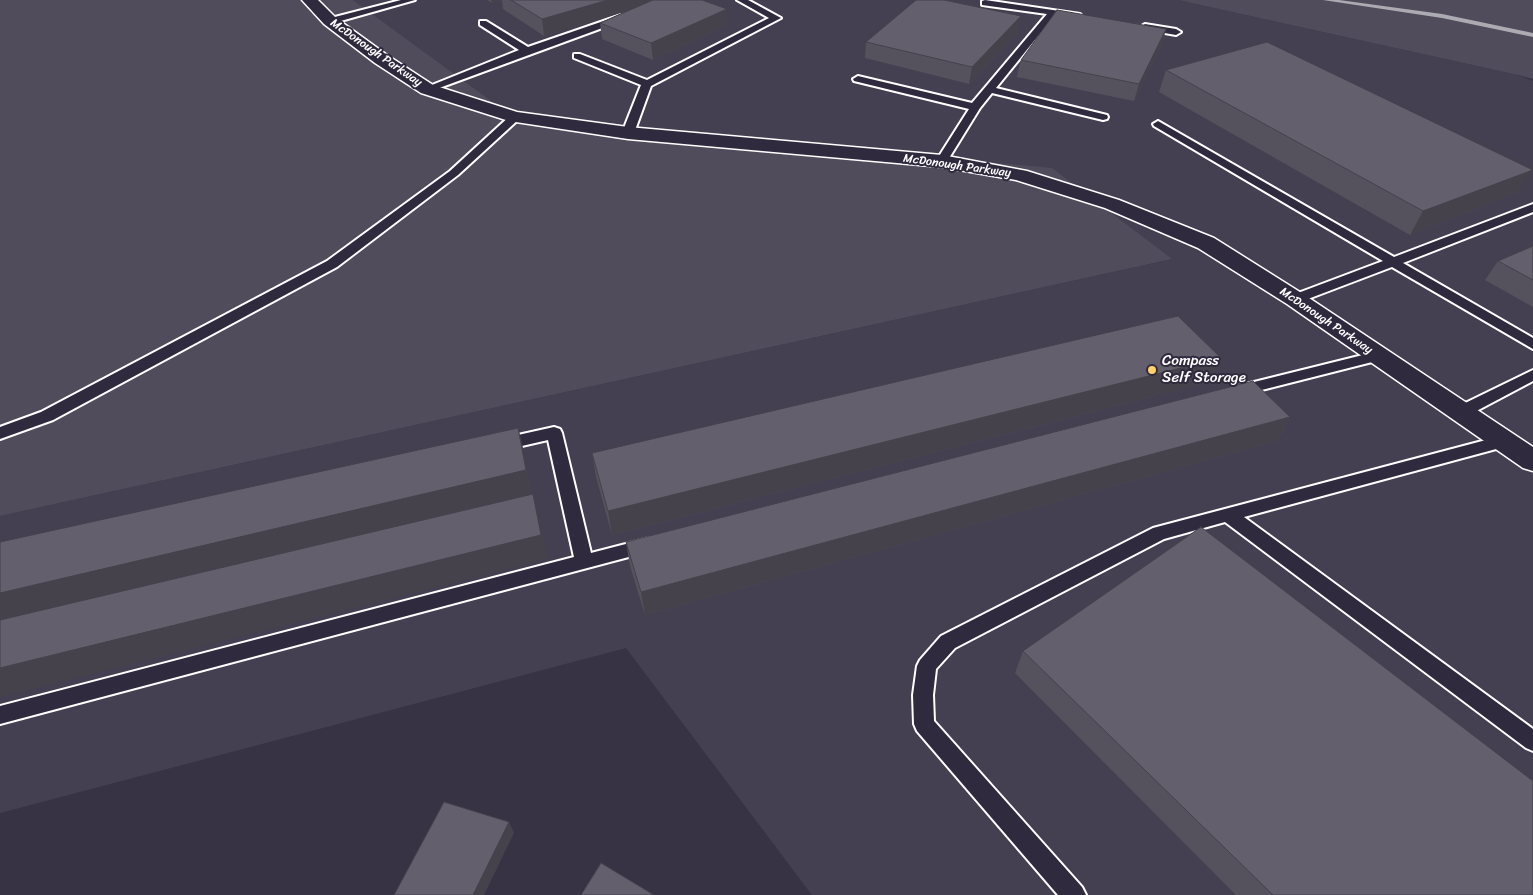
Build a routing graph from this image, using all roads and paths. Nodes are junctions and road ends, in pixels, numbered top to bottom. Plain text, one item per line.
1 (310, 0) edge
2 (411, 0) edge
3 (741, 0) edge
4 (985, 3) dead end
5 (1053, 12) junction
6 (628, 16) edge
7 (1091, 18) edge
8 (330, 21) junction
9 (482, 23) dead end
10 (1138, 26) edge
11 (1176, 32) dead end
12 (527, 51) junction
13 (577, 56) dead end
14 (858, 79) dead end
15 (648, 84) junction
16 (427, 89) junction
17 (990, 90) junction
18 (975, 107) junction
19 (515, 117) junction
20 (1103, 117) dead end
21 (1158, 124) dead end
22 (628, 133) junction
23 (942, 161) junction
24 (1533, 208) edge
25 (1393, 262) junction
26 (1295, 300) junction
27 (1533, 344) edge
28 (1379, 356) junction
29 (1533, 375) edge
30 (1227, 394) edge
31 (1461, 412) junction
32 (0, 433) edge
33 (1505, 441) junction
34 (486, 448) edge
35 (1533, 461) edge
36 (1228, 515) junction
37 (660, 542) edge
38 (584, 562) junction
39 (0, 715) edge
40 (1533, 741) edge
41 (1074, 895) edge

1 - 8 street, McDonough Parkway
2 - 8 lane
3 - 15 lane
4 - 5 lane
5 - 7 lane
5 - 17 lane
6 - 12 lane
8 - 16 street, McDonough Parkway
9 - 12 lane
10 - 11 lane
12 - 16 lane
13 - 15 lane
14 - 18 lane
15 - 22 lane
16 - 19 street, McDonough Parkway
17 - 18 lane
17 - 20 lane
18 - 23 lane
19 - 22 street, McDonough Parkway
19 - 32 lane
21 - 25 lane
22 - 23 street, McDonough Parkway
23 - 26 street, McDonough Parkway
24 - 25 lane
25 - 26 lane
25 - 27 lane
26 - 28 street, McDonough Parkway
28 - 30 lane
28 - 31 street, McDonough Parkway
29 - 31 lane
31 - 33 street, McDonough Parkway
33 - 35 street, McDonough Parkway
33 - 36 lane
34 - 38 lane
36 - 40 lane
36 - 41 lane
37 - 38 lane
38 - 39 lane

